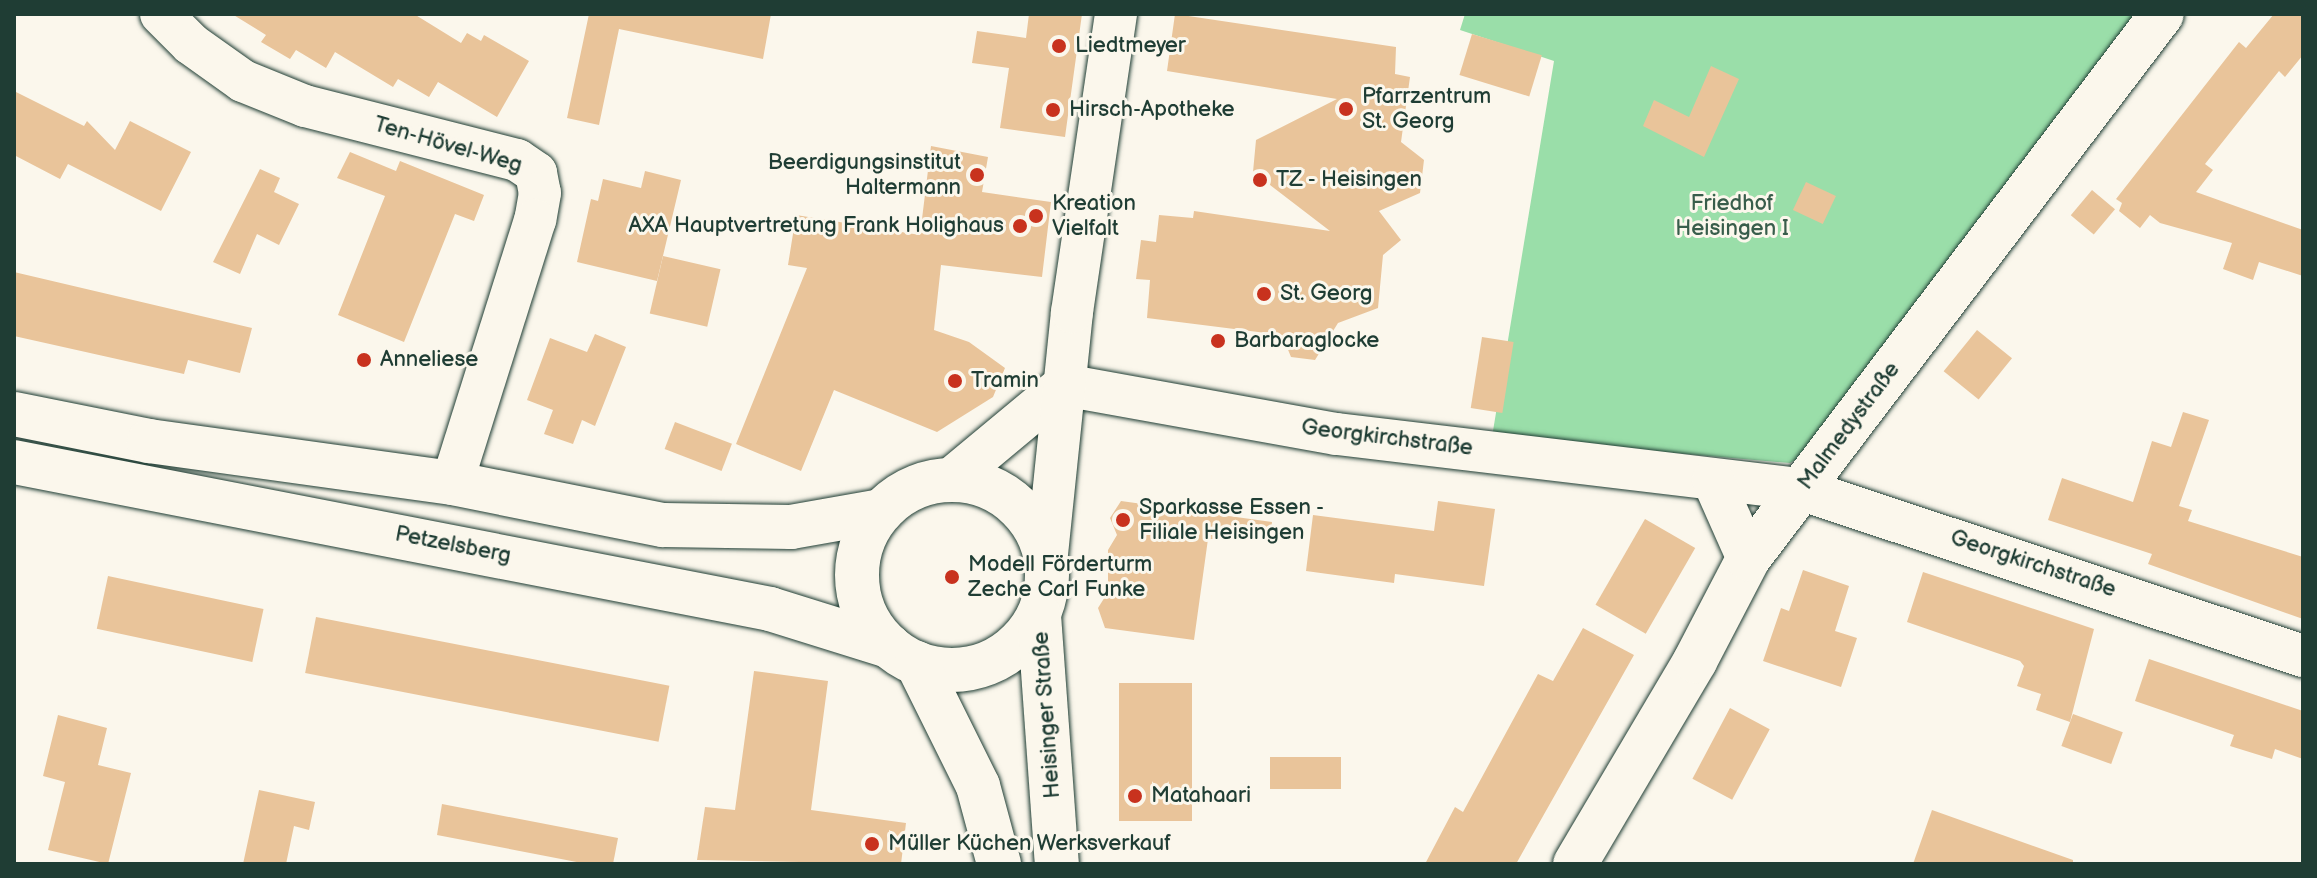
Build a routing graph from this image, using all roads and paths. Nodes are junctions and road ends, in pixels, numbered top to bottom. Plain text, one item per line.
1 (161, 14) edge
2 (1116, 14) edge
3 (2162, 14) edge
4 (1064, 385) junction
5 (14, 414) edge
6 (14, 462) edge
7 (950, 480) junction
8 (1713, 480) junction
9 (452, 483) junction
10 (1800, 489) junction
11 (882, 511) junction
12 (1047, 554) junction
13 (1748, 559) junction
14 (1039, 615) junction
15 (903, 655) junction
16 (2303, 656) edge
17 (999, 864) edge
18 (1057, 864) edge
19 (1575, 864) edge

1 - 9 street, Ten-Hövel-Weg
2 - 4 street
3 - 10 main road, Malmedystraße
4 - 7 street
4 - 8 street, Georgkirchstraße
4 - 12 street
5 - 9 main road
6 - 15 main road, Petzelsberg
7 - 11 main road
7 - 12 main road
8 - 10 street, Georgkirchstraße
8 - 13 street
9 - 11 main road
10 - 13 main road, Malmedystraße
10 - 16 street, Georgkirchstraße
11 - 15 main road
12 - 14 main road
13 - 19 main road, Malmedystraße
14 - 15 main road, Heisinger Straße
14 - 18 main road, Heisinger Straße
15 - 17 main road

